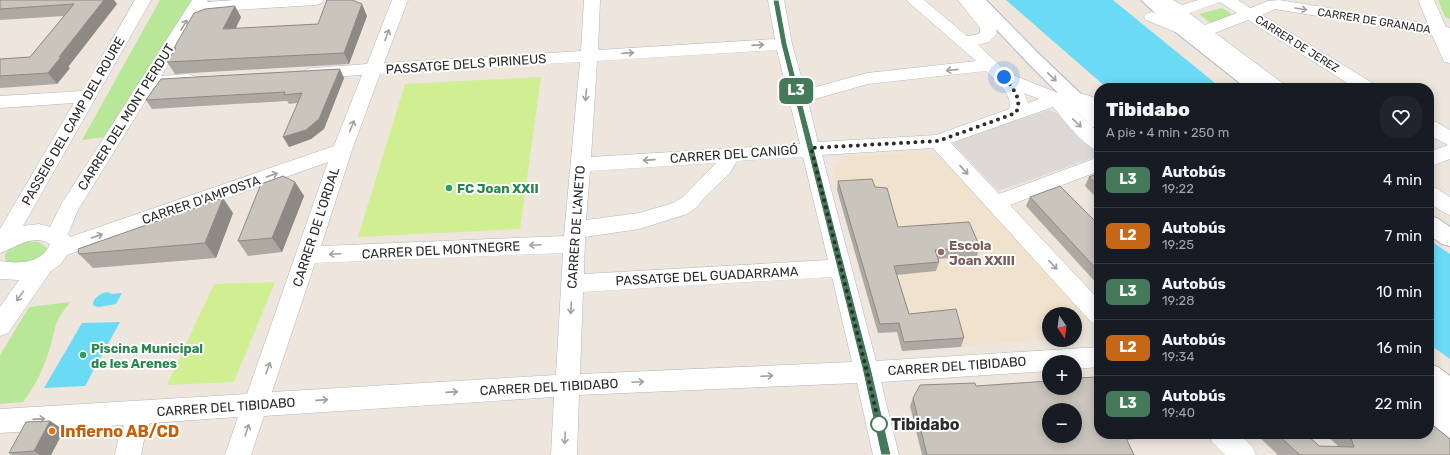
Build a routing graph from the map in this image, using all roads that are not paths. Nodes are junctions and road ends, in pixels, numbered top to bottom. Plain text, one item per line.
1 (143, 0) edge
2 (306, 0) edge
3 (400, 0) edge
4 (592, 0) edge
5 (776, 0) edge
6 (914, 0) edge
7 (966, 0) edge
8 (977, 0) edge
9 (991, 0) edge
10 (1132, 0) edge
11 (1149, 0) edge
12 (1214, 0) edge
13 (1227, 0) edge
14 (1426, 0) edge
15 (1270, 2) edge
16 (1167, 3) edge
17 (198, 4) edge
18 (1250, 15) junction
19 (1152, 17) junction
20 (1184, 30) junction
21 (1203, 32) junction
22 (1444, 32) edge
23 (962, 41) junction
24 (784, 44) junction
25 (589, 56) junction
26 (1450, 58) edge
27 (374, 70) junction
28 (997, 71) junction
29 (296, 74) edge
30 (203, 79) edge
31 (149, 82) junction
32 (1235, 83) edge
33 (1252, 83) edge
34 (1271, 83) edge
35 (1360, 83) edge
36 (87, 96) junction
37 (798, 98) junction
38 (1064, 98) junction
39 (1094, 98) edge
40 (0, 102) edge
41 (1094, 105) edge
42 (1016, 113) junction
43 (1094, 119) edge
44 (1434, 129) edge
45 (1094, 139) edge
46 (1450, 139) edge
47 (938, 141) junction
48 (811, 148) junction
49 (342, 150) junction
50 (1450, 151) edge
51 (732, 154) junction
52 (1434, 158) edge
53 (580, 165) junction
54 (1094, 166) edge
55 (1438, 202) edge
56 (995, 203) junction
57 (1450, 222) edge
58 (1434, 227) edge
59 (574, 237) junction
60 (1450, 238) edge
61 (58, 243) junction
62 (2, 244) edge
63 (307, 256) junction
64 (42, 267) junction
65 (841, 268) junction
66 (0, 270) edge
67 (572, 284) junction
68 (1094, 310) edge
69 (0, 326) edge
70 (1094, 357) edge
71 (867, 372) junction
72 (1434, 379) edge
73 (568, 385) junction
74 (1450, 391) edge
75 (1434, 400) edge
76 (255, 404) junction
77 (142, 412) junction
78 (1450, 412) edge
79 (0, 421) edge
80 (1434, 421) edge
81 (1450, 433) edge
82 (1226, 439) edge
83 (128, 455) edge
84 (238, 455) edge
85 (564, 455) edge
86 (886, 455) edge
87 (1243, 455) edge

1 - 36 street, PASSEIG DEL CAMP DEL ROURE
2 - 17 street
27 -> 3 street, CARRER DE L'ORDAL
4 - 25 street, CARRER DE L'ANETO
5 - 24 street
6 - 23 street
7 - 23 street
8 -> 38 main road
9 - 39 main road
10 - 19 main road
11 - 20 main road
12 - 16 street
13 - 18 street, CARRER DE JEREZ
14 - 22 street
15 - 18 street, CARRER DE GRANADA
15 -> 22 street, CARRER DE GRANADA
16 - 21 street
31 -> 17 street, CARRER DEL MONT PERDUT
18 - 21 street, CARRER DE GRANADA
18 - 35 street, CARRER DE JEREZ
19 - 20 street, CARRER DE GRANADA
19 - 32 main road
20 - 21 street, CARRER DE GRANADA
20 - 33 main road
21 - 34 street
22 - 26 street
23 - 28 street
25 -> 24 street, PASSATGE DELS PIRINEUS
24 - 37 street
25 - 27 street, PASSATGE DELS PIRINEUS
25 -> 53 street, CARRER DE L'ANETO
27 - 29 street, PASSATGE DELS PIRINEUS
49 -> 27 street, CARRER DE L'ORDAL
28 -> 37 street
28 - 38 street
28 - 42 street
30 - 31 street
31 - 61 street, CARRER DEL MONT PERDUT
36 - 40 street
36 - 62 street, PASSEIG DEL CAMP DEL ROURE
37 - 48 street
38 - 41 street
38 - 42 street, CARRER DEL CANIGÓ
38 - 43 main road
38 -> 45 street
42 - 47 street, CARRER DEL CANIGÓ
44 - 46 street
47 - 48 street, CARRER DEL CANIGÓ
47 -> 56 street
48 - 51 street, CARRER DEL CANIGÓ
48 - 65 street
61 -> 49 street, CARRER D'AMPOSTA
49 - 63 street, CARRER DE L'ORDAL
50 - 52 street
51 -> 53 street, CARRER DEL CANIGÓ
51 - 59 street, CARRER DEL MONTNEGRE
53 - 59 street, CARRER DE L'ANETO
54 - 56 street
55 - 57 main road
56 -> 68 street
58 - 60 main road
59 -> 63 street, CARRER DEL MONTNEGRE
59 - 67 street, CARRER DE L'ANETO
61 - 62 street
61 - 64 street
76 -> 63 street, CARRER DE L'ORDAL
64 - 66 street
64 -> 69 street
65 - 67 street, PASSATGE DEL GUADARRAMA
65 - 71 street
67 -> 73 street, CARRER DE L'ANETO
70 - 71 street, CARRER DEL TIBIDABO
73 -> 71 street, CARRER DEL TIBIDABO
71 - 86 street
72 - 74 main road
76 -> 73 street, CARRER DEL TIBIDABO
73 -> 85 street, CARRER DE L'ANETO
75 - 78 main road
76 - 77 street, CARRER DEL TIBIDABO
84 -> 76 street, CARRER DE L'ORDAL
79 -> 77 street, CARRER DEL TIBIDABO
77 - 83 street
80 - 81 street
82 - 87 street

